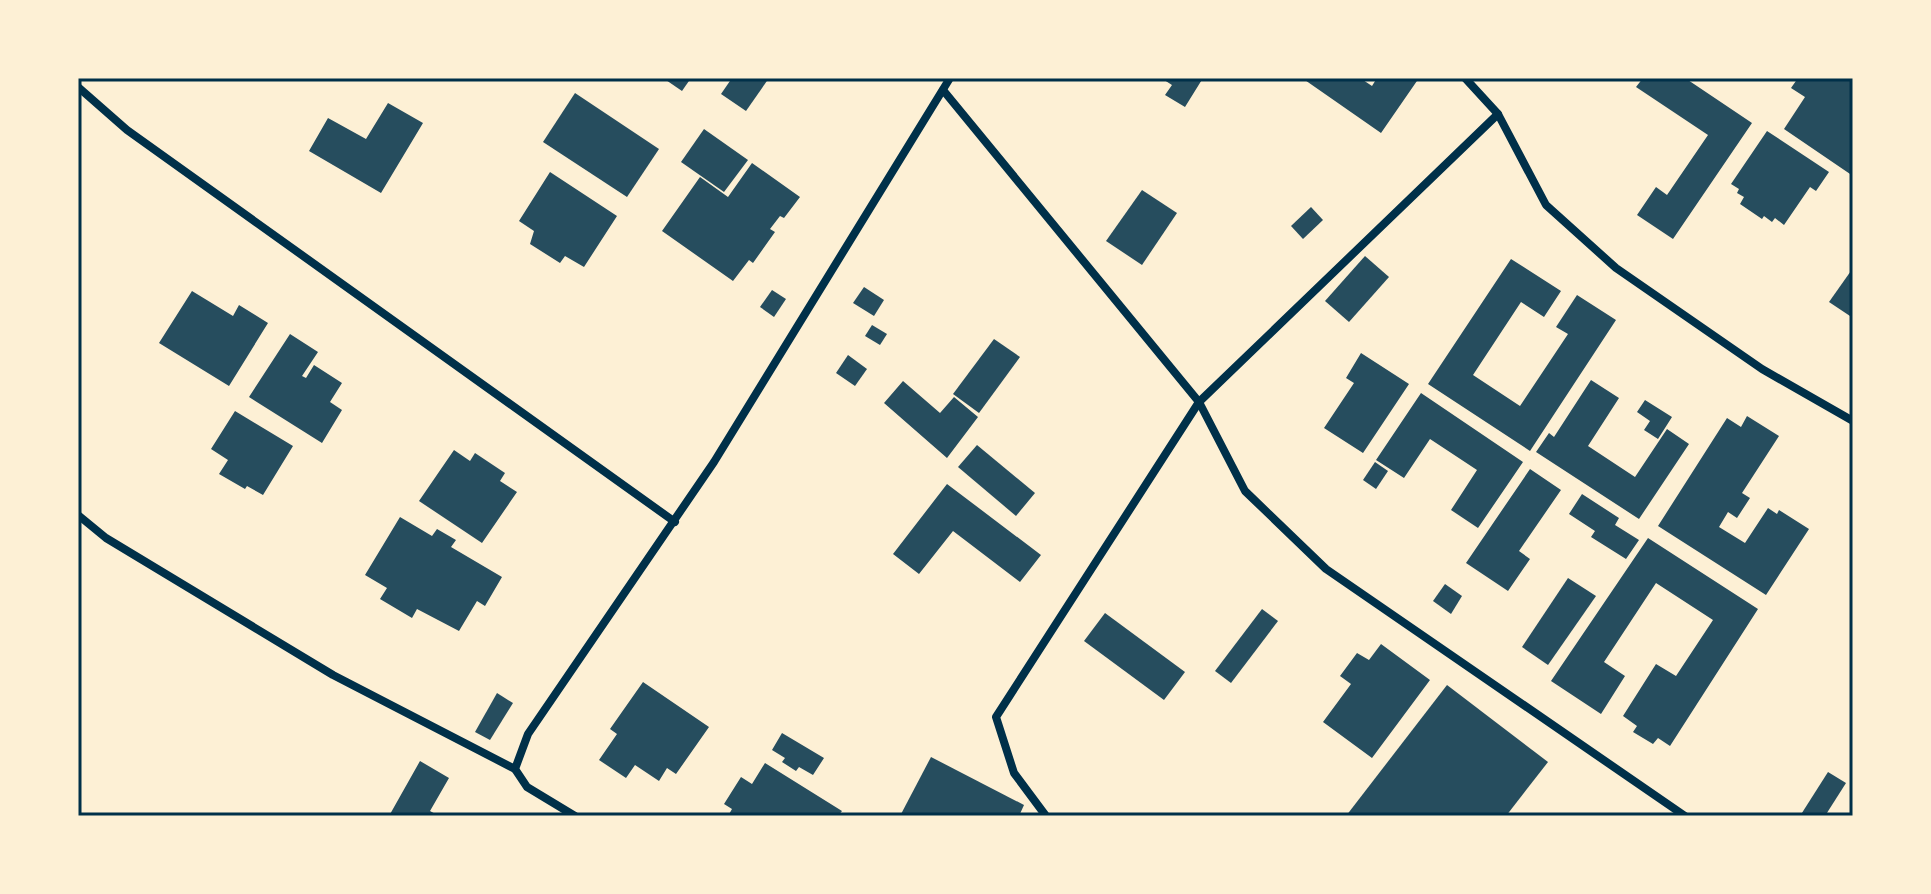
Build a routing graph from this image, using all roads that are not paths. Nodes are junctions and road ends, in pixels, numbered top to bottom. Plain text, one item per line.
1 (950, 78) edge
2 (1465, 78) edge
3 (78, 87) edge
4 (943, 90) junction
5 (1498, 114) junction
6 (1199, 402) junction
7 (1853, 421) edge
8 (78, 515) edge
9 (675, 522) junction
10 (515, 769) junction
11 (575, 816) edge
12 (1046, 816) edge
13 (1685, 816) edge

1 - 4 street
2 - 5 street
3 - 9 street
4 - 6 street
4 - 9 street
5 - 6 street
5 - 7 street
6 - 12 street
6 - 13 street
8 - 10 street
9 - 10 street
10 - 11 street

